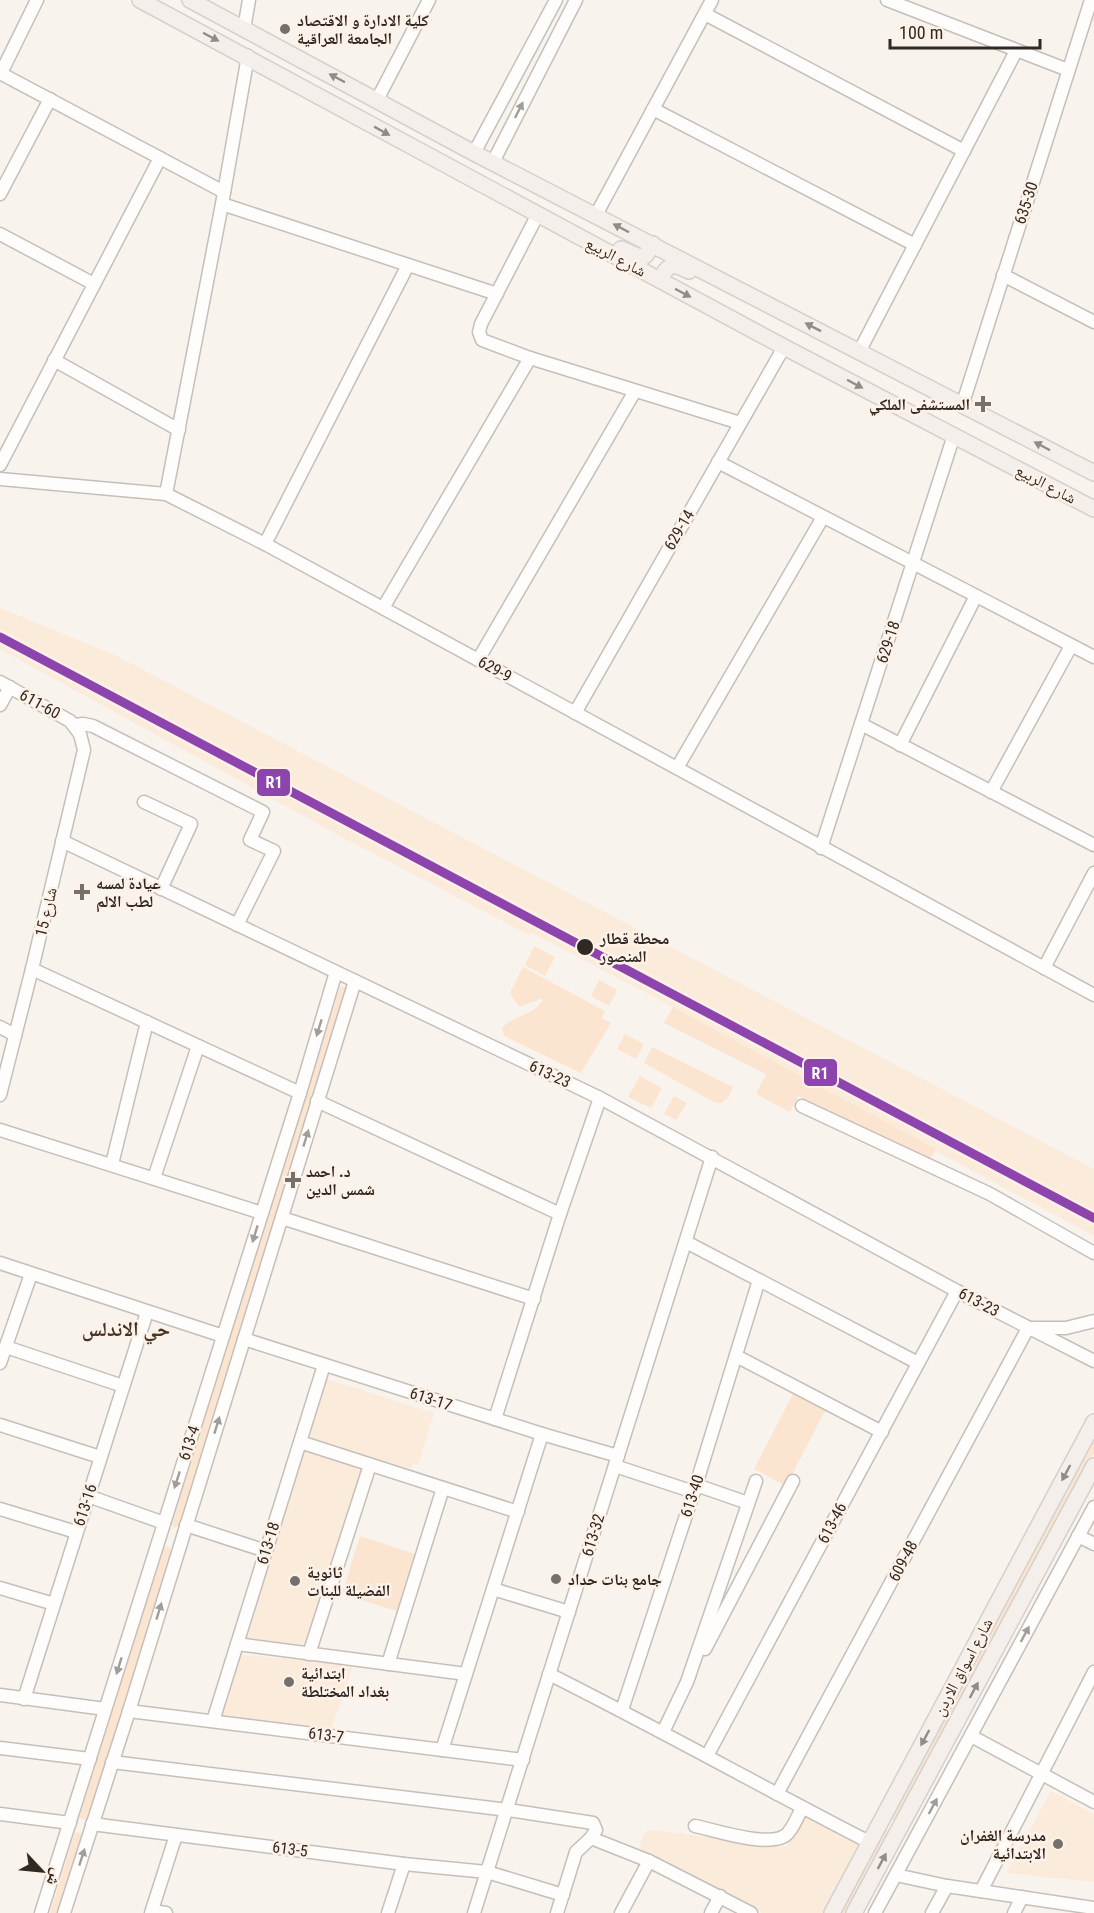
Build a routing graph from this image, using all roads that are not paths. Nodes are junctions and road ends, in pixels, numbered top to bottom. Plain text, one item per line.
1 (38, 0) edge
2 (141, 0) edge
3 (169, 0) edge
4 (190, 0) edge
5 (249, 0) edge
6 (429, 0) edge
7 (555, 0) edge
8 (576, 0) edge
9 (712, 0) edge
10 (887, 0) edge
11 (909, 3) edge
12 (1091, 7) edge
13 (705, 14) junction
14 (172, 17) junction
15 (244, 29) junction
16 (1016, 51) junction
17 (248, 56) junction
18 (1068, 70) junction
19 (0, 73) edge
20 (50, 99) junction
21 (377, 100) junction
22 (653, 109) junction
23 (964, 151) junction
24 (474, 153) junction
25 (160, 158) junction
26 (493, 162) junction
27 (0, 194) edge
28 (223, 198) junction
29 (538, 214) junction
30 (596, 215) junction
31 (554, 223) junction
32 (0, 234) edge
33 (653, 244) junction
34 (915, 245) junction
35 (408, 265) junction
36 (1003, 275) junction
37 (660, 280) junction
38 (94, 284) junction
39 (497, 294) junction
40 (759, 299) junction
41 (1093, 318) edge
42 (784, 347) junction
43 (860, 351) junction
44 (530, 358) junction
45 (54, 360) junction
46 (635, 391) junction
47 (962, 406) junction
48 (740, 423) junction
49 (178, 430) junction
50 (954, 435) junction
51 (718, 462) junction
52 (0, 465) edge
53 (1094, 473) edge
54 (0, 479) edge
55 (166, 494) junction
56 (1094, 509) edge
57 (823, 517) junction
58 (265, 543) junction
59 (912, 564) junction
60 (976, 596) junction
61 (383, 608) junction
62 (1071, 646) junction
63 (1094, 657) edge
64 (478, 660) junction
65 (5, 685) edge
66 (0, 705) edge
67 (575, 713) junction
68 (861, 724) junction
69 (76, 727) junction
70 (900, 745) junction
71 (677, 768) junction
72 (991, 792) junction
73 (144, 802) dead end
74 (62, 841) junction
75 (1094, 845) edge
76 (821, 848) junction
77 (1094, 873) edge
78 (161, 889) junction
79 (237, 925) junction
80 (1044, 968) junction
81 (32, 969) junction
82 (336, 972) junction
83 (355, 981) junction
84 (1094, 995) edge
85 (147, 1022) junction
86 (0, 1027) edge
87 (15, 1035) junction
88 (198, 1046) junction
89 (300, 1093) junction
90 (0, 1095) edge
91 (600, 1098) junction
92 (317, 1101) junction
93 (802, 1106) dead end
94 (0, 1130) edge
95 (712, 1157) junction
96 (112, 1164) junction
97 (154, 1178) junction
98 (262, 1213) junction
99 (560, 1214) junction
100 (282, 1218) junction
101 (686, 1242) junction
102 (1094, 1253) edge
103 (0, 1263) edge
104 (31, 1274) junction
105 (759, 1280) junction
106 (957, 1291) junction
107 (534, 1299) junction
108 (147, 1311) junction
109 (1094, 1321) edge
110 (1028, 1328) junction
111 (223, 1336) junction
112 (244, 1340) junction
113 (6, 1347) junction
114 (736, 1356) junction
115 (1094, 1361) edge
116 (0, 1363) edge
117 (918, 1363) junction
118 (324, 1365) junction
119 (123, 1386) junction
120 (495, 1419) junction
121 (1094, 1422) edge
122 (0, 1425) edge
123 (882, 1432) junction
124 (542, 1434) junction
125 (300, 1442) junction
126 (100, 1457) junction
127 (616, 1461) junction
128 (370, 1465) junction
129 (1094, 1466) edge
130 (756, 1481) dead end
131 (794, 1481) dead end
132 (443, 1488) junction
133 (695, 1488) junction
134 (88, 1496) junction
135 (748, 1503) junction
136 (1094, 1507) edge
137 (0, 1509) edge
138 (518, 1512) junction
139 (186, 1525) junction
140 (163, 1527) junction
141 (76, 1532) junction
142 (1078, 1536) junction
143 (182, 1538) junction
144 (1094, 1545) edge
145 (266, 1551) junction
146 (0, 1587) edge
147 (493, 1589) junction
148 (54, 1604) junction
149 (569, 1612) junction
150 (237, 1644) junction
151 (309, 1654) junction
152 (388, 1664) junction
153 (1094, 1672) edge
154 (466, 1674) junction
155 (549, 1674) junction
156 (687, 1682) junction
157 (0, 1695) edge
158 (24, 1699) junction
159 (105, 1709) junction
160 (622, 1710) junction
161 (129, 1711) junction
162 (213, 1721) junction
163 (663, 1732) junction
164 (971, 1736) junction
165 (0, 1748) edge
166 (442, 1750) junction
167 (707, 1756) junction
168 (90, 1759) junction
169 (523, 1760) junction
170 (112, 1762) junction
171 (1040, 1774) junction
172 (777, 1794) junction
173 (1094, 1802) edge
174 (802, 1808) junction
175 (508, 1810) junction
176 (0, 1814) edge
177 (70, 1823) junction
178 (92, 1824) junction
179 (695, 1826) dead end
180 (176, 1835) junction
181 (591, 1838) junction
182 (870, 1842) junction
183 (649, 1861) junction
184 (404, 1864) junction
185 (487, 1872) junction
186 (896, 1875) junction
187 (947, 1886) junction
188 (981, 1891) junction
189 (563, 1895) junction
190 (720, 1896) junction
191 (1022, 1897) junction
192 (1094, 1908) edge
193 (151, 1912) edge
194 (41, 1913) edge
195 (64, 1913) edge
196 (166, 1913) edge
197 (388, 1913) edge
198 (474, 1913) edge
199 (557, 1913) edge
200 (621, 1913) edge
201 (711, 1913) edge
202 (751, 1913) edge
203 (832, 1913) edge
204 (854, 1913) edge
205 (875, 1913) edge
206 (932, 1913) edge
207 (1014, 1913) edge

1 - 19 street
2 - 14 main road, شارع الربيع
3 - 14 main road
4 - 15 main road, شارع الربيع
5 - 15 street
6 - 21 street
7 - 24 street
26 -> 8 street
9 - 13 street
10 - 11 street
11 - 16 street
12 - 18 street, 635-30
13 - 22 street
13 - 23 street
14 -> 17 main road, شارع الربيع
21 -> 15 main road, شارع الربيع
16 - 18 street
16 - 23 street
17 - 28 street
17 -> 29 main road, شارع الربيع
18 - 36 street, 635-30
19 - 20 street
20 - 25 street
20 - 27 street
21 - 24 main road, شارع الربيع
22 - 30 street
22 - 34 street
23 - 34 street
24 - 26 main road, شارع الربيع
25 - 28 street
25 - 38 street
26 - 30 main road, شارع الربيع
28 - 35 street
28 - 49 street
29 - 31 main road, شارع الربيع
29 - 39 street
33 -> 30 main road, شارع الربيع
31 - 33 main road
31 - 37 main road, شارع الربيع
32 - 38 street
33 - 40 main road, شارع الربيع
34 - 43 street
35 - 39 street
35 - 58 street
36 - 41 street
36 - 47 street, 635-30
37 - 40 main road
37 -> 42 main road, شارع الربيع
38 - 45 street
39 - 44 street
43 -> 40 main road, شارع الربيع
42 - 48 street, 629-14
42 -> 50 main road, شارع الربيع
43 - 47 main road, شارع الربيع
44 - 46 street
44 - 61 street
45 - 49 street
45 - 52 street
46 - 48 street
46 - 64 street
53 -> 47 main road, شارع الربيع
48 - 51 street, 629-14
49 - 55 street
50 - 56 main road, شارع الربيع
50 - 59 street, 629-18
51 - 57 street
51 - 67 street, 629-14
54 - 55 street
55 - 58 street, 629-9
57 - 59 street
57 - 71 street
58 - 61 street, 629-9
59 - 60 street
59 - 68 street, 629-18
60 - 62 street
60 - 70 street
61 - 64 street, 629-9
62 - 63 street
62 - 72 street
64 - 67 street, 629-9
65 - 66 street
65 - 69 street, 611-60
67 - 71 street, 629-9
68 - 70 street
68 - 76 street, 629-18
69 - 74 street, شارع 15
69 - 79 street
70 - 72 street
71 - 76 street, 629-9
72 - 75 street
73 - 78 street
74 - 78 street, 613-23
74 - 81 street, شارع 15
76 - 80 street, 629-9
77 - 80 street
78 - 79 street, 613-23
79 - 82 street, 613-23
80 - 84 street, 629-9
81 - 85 street
81 - 87 street, شارع 15
82 - 83 street, 613-23
82 -> 89 street, 613-4
83 - 91 street, 613-23
83 - 92 street, 613-4
85 - 88 street
85 - 96 street
86 - 87 street
87 - 90 street, شارع 15
88 - 89 street
88 - 97 street
89 - 98 street, 613-4
91 - 95 street, 613-23
91 - 99 street
92 - 99 street
100 -> 92 street, 613-4
93 - 102 street
94 - 96 street
95 - 101 street, 613-32
95 - 106 street, 613-23
96 - 97 street
97 - 98 street
98 -> 111 street, 613-4
99 - 107 street
100 - 107 street
100 - 112 street, 613-4
101 - 105 street
101 - 127 street, 613-32
103 - 104 street
104 - 108 street
104 - 113 street
105 - 114 street, 613-40
105 - 117 street
106 - 110 street, 613-23
106 - 117 street, 613-46
107 - 120 street
108 - 111 street
108 - 119 street, 613-16
109 - 110 street, 613-23
110 - 115 street, 613-23
110 - 172 street, 609-48
111 -> 140 street, 613-4
112 - 118 street, 613-17
139 -> 112 street, 613-4
113 - 116 street
113 - 119 street
114 - 123 street
114 - 133 street, 613-40
117 - 123 street, 613-46
118 - 120 street, 613-17
118 - 125 street, 613-18
119 - 126 street, 613-16
120 - 124 street, 613-17
121 -> 182 main road, شارع اسواق الاردن
122 - 126 street
123 - 167 street, 613-46
124 - 127 street, 613-17
124 - 138 street
125 - 128 street
125 - 145 street, 613-18
126 - 134 street, 613-16
127 - 133 street, 613-17
127 - 149 street, 613-32
128 - 132 street
128 - 151 street
204 -> 129 main road, شارع اسواق الاردن
130 - 135 street
131 - 156 street
132 - 138 street
132 - 152 street
133 - 135 street, 613-17
133 - 160 street, 613-40
134 - 140 street
134 - 141 street, 613-16
135 - 156 street
136 - 142 street
137 - 141 street
138 - 147 street
139 - 143 street, 613-4
139 - 145 street
140 - 143 street
140 -> 159 street, 613-4
141 - 148 street, 613-16
142 - 144 street
164 -> 142 street
161 -> 143 street, 613-4
145 - 150 street, 613-18
146 - 148 street
147 - 149 street
147 - 154 street
148 - 158 street, 613-16
149 - 155 street, 613-32
150 - 151 street
150 - 162 street, 613-18
151 - 152 street
152 - 154 street
153 - 171 street
154 - 166 street
155 - 160 street
155 - 169 street, 613-32
156 - 163 street
157 - 158 street
158 - 159 street
159 - 168 street, 613-4
160 - 163 street
161 - 162 street, 613-7
161 - 170 street, 613-4
162 - 166 street, 613-7
163 - 167 street
164 - 171 street
186 -> 164 street
165 - 168 street
166 - 169 street, 613-7
167 - 172 street
168 - 177 street, 613-4
169 - 175 street, 613-32
170 - 175 street
170 - 178 street, 613-4
171 - 173 street
171 - 188 street
172 - 174 street
174 - 179 street
174 - 182 street
175 - 181 street
175 - 185 street, 613-32
176 - 177 street
177 - 194 street, 613-4
178 - 180 street, 613-5
195 -> 178 street, 613-4
180 - 184 street, 613-5
180 - 193 street
181 - 183 street
181 - 189 street
182 - 203 main road, شارع اسواق الاردن
183 - 190 street
183 - 200 street
184 - 185 street, 613-5
184 - 197 street
185 - 189 street, 613-5
185 - 198 street, 613-32
186 - 187 street
186 - 205 street
187 - 188 street
187 - 206 street
188 - 191 street
189 - 199 street
190 - 201 street
190 - 202 street
191 - 192 street
191 - 207 street
193 - 196 street

